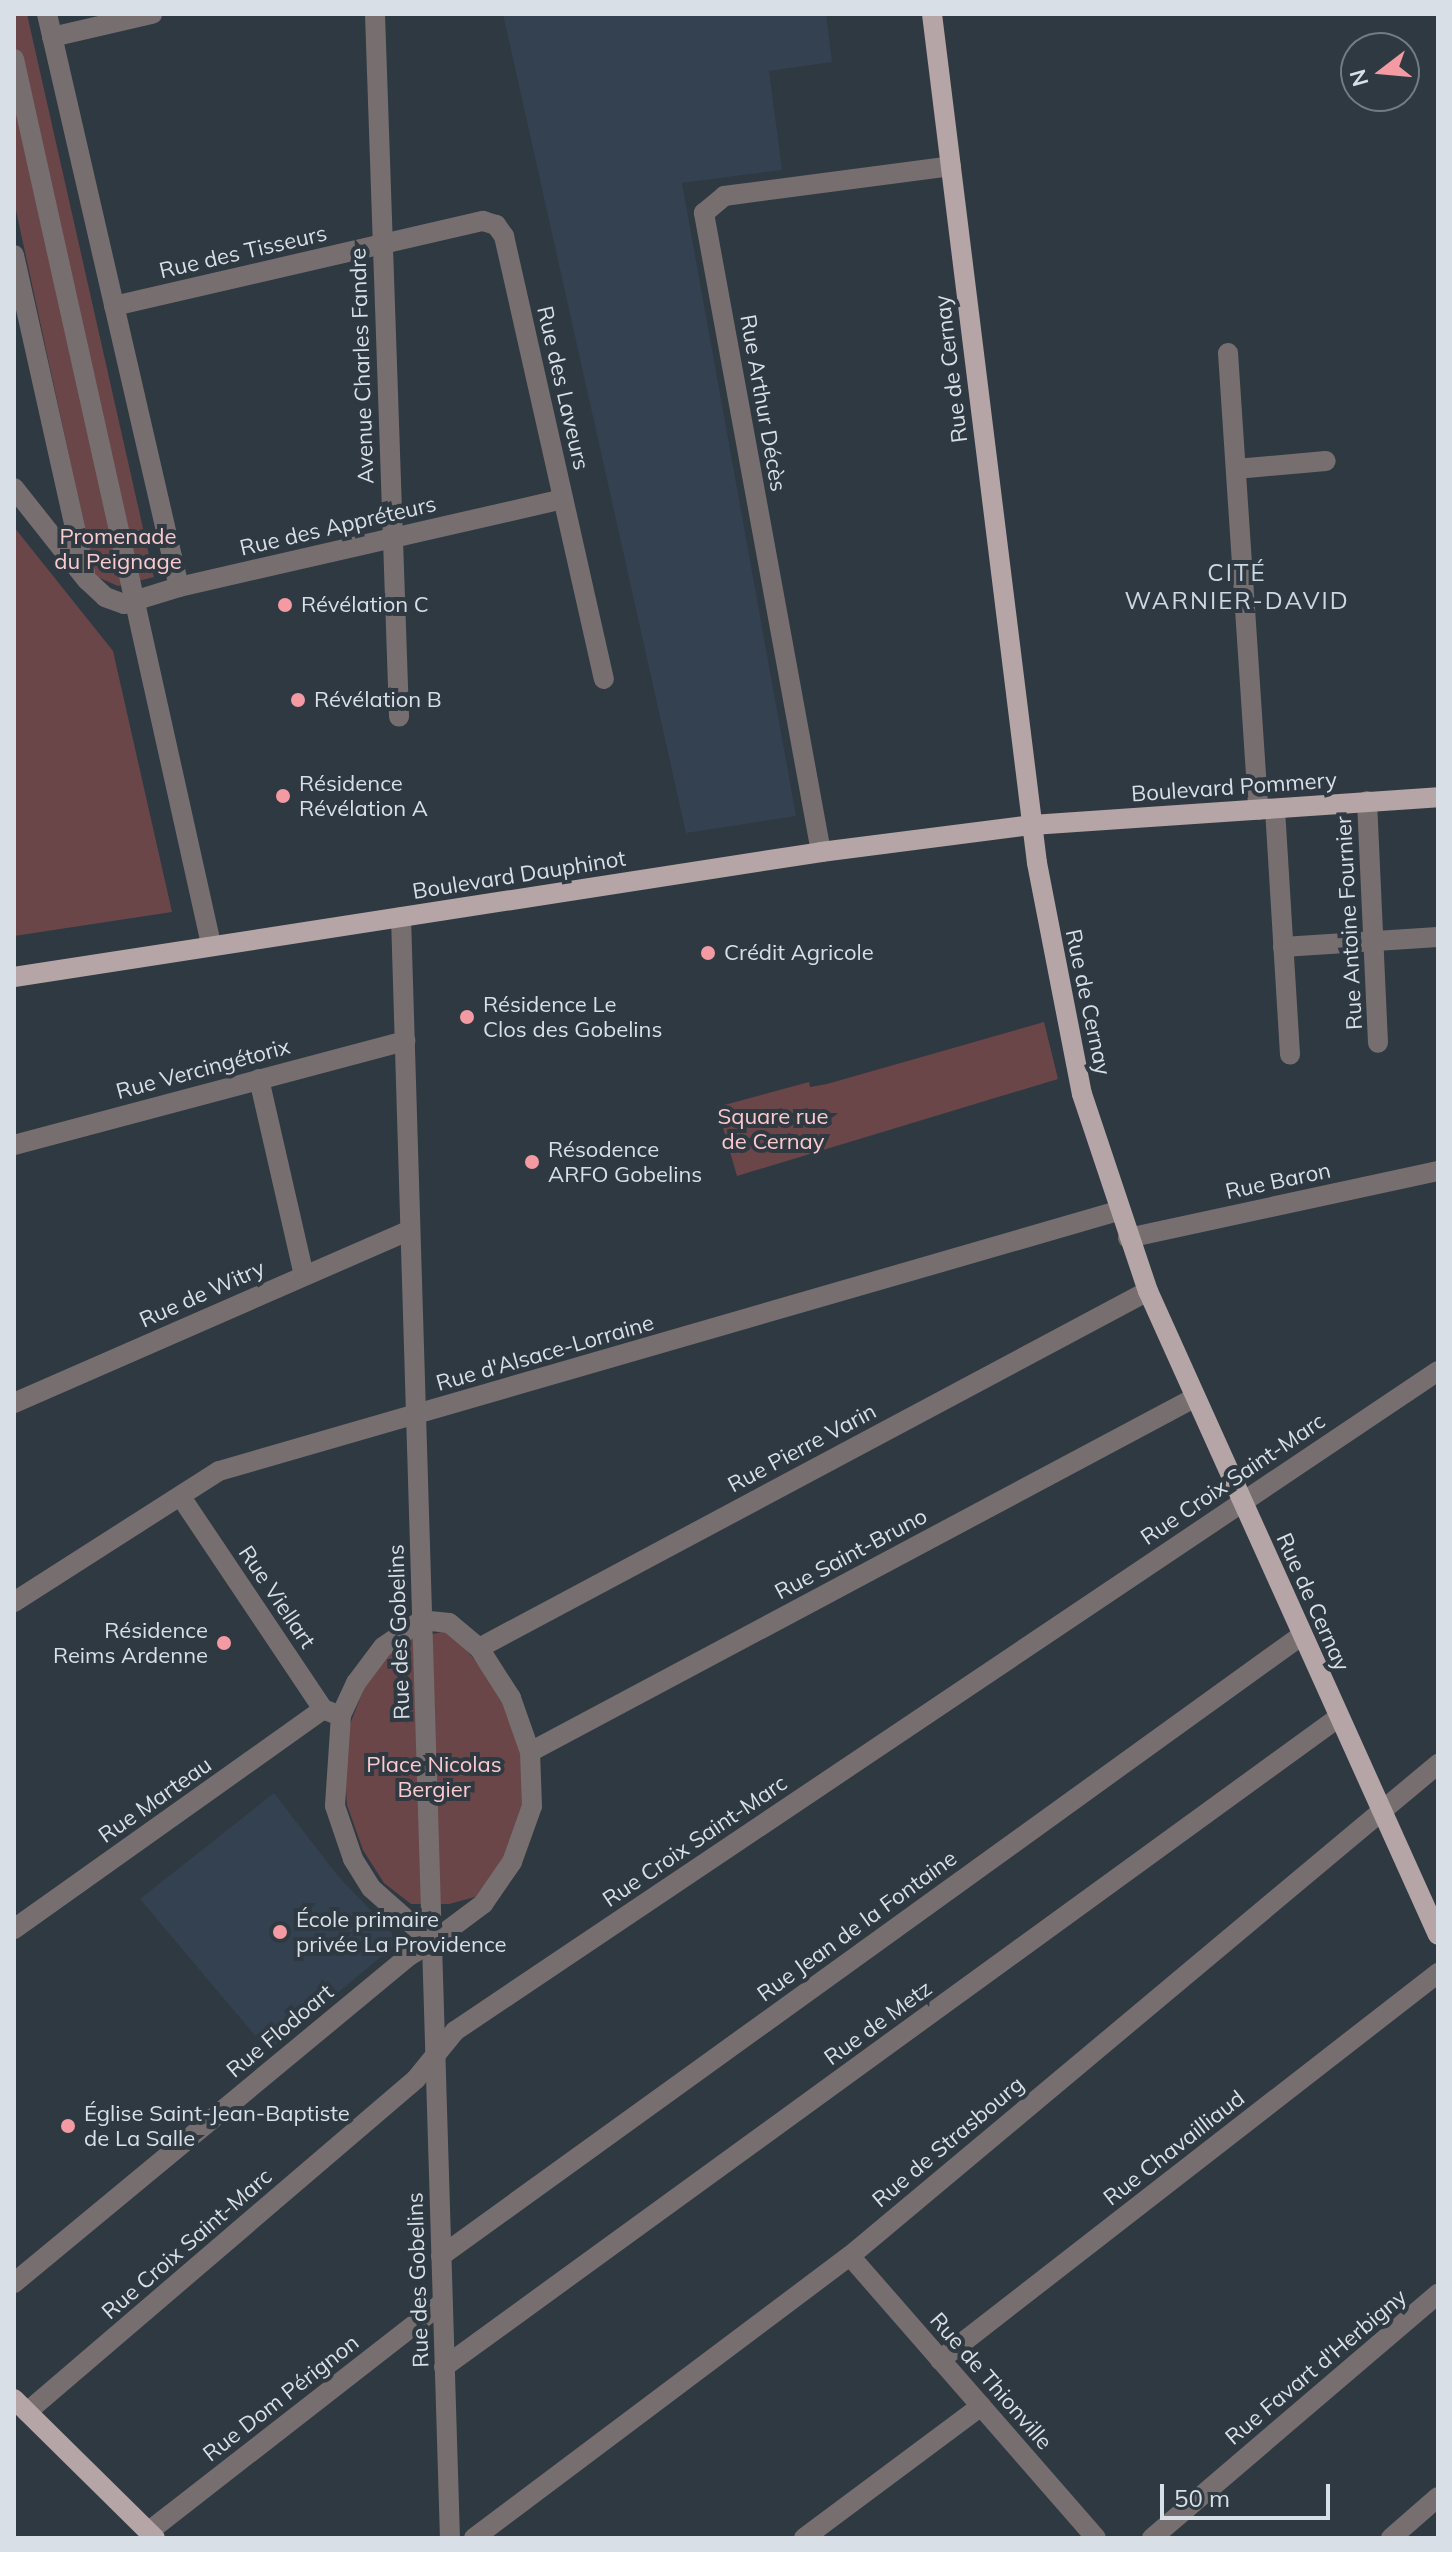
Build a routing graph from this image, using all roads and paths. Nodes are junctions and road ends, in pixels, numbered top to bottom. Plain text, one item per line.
1 (47, 14) edge
2 (152, 14) edge
3 (375, 14) edge
4 (932, 14) edge
5 (52, 37) junction
6 (14, 59) edge
7 (951, 166) junction
8 (382, 245) junction
9 (14, 255) edge
10 (114, 306) junction
11 (1228, 353) dead end
12 (1326, 461) dead end
13 (1236, 469) junction
14 (14, 488) edge
15 (563, 499) junction
16 (393, 538) junction
17 (87, 580) junction
18 (179, 587) junction
19 (129, 602) junction
20 (604, 679) dead end
21 (399, 717) dead end
22 (1438, 797) edge
23 (1367, 801) junction
24 (1267, 809) junction
25 (1032, 825) junction
26 (821, 852) junction
27 (401, 917) junction
28 (1438, 937) edge
29 (1373, 941) junction
30 (211, 944) junction
31 (1283, 947) junction
32 (14, 977) edge
33 (405, 1041) junction
34 (1378, 1043) dead end
35 (1290, 1055) dead end
36 (259, 1079) junction
37 (14, 1145) edge
38 (1438, 1171) edge
39 (1118, 1211) junction
40 (410, 1230) junction
41 (1128, 1238) junction
42 (304, 1275) junction
43 (1148, 1291) junction
44 (1438, 1371) edge
45 (1194, 1398) junction
46 (14, 1403) edge
47 (416, 1415) junction
48 (181, 1497) junction
49 (1241, 1502) junction
50 (14, 1602) edge
51 (422, 1620) junction
52 (1302, 1635) junction
53 (479, 1648) junction
54 (332, 1712) junction
55 (1339, 1717) junction
56 (530, 1752) junction
57 (1438, 1764) edge
58 (1382, 1810) junction
59 (14, 1929) edge
60 (1438, 1935) edge
61 (432, 1942) junction
62 (1438, 1973) edge
63 (435, 2058) junction
64 (441, 2256) junction
65 (850, 2256) junction
66 (14, 2283) edge
67 (1438, 2294) edge
68 (442, 2303) junction
69 (940, 2360) junction
70 (444, 2367) junction
71 (18, 2405) edge
72 (981, 2406) junction
73 (1438, 2497) edge
74 (151, 2535) edge
75 (450, 2538) edge
76 (474, 2538) edge
77 (804, 2538) edge
78 (1096, 2538) edge
79 (1152, 2538) edge
80 (1391, 2538) edge

1 - 5 street
2 - 5 street
3 - 8 street, Avenue Charles Fandre
4 - 7 main road, Rue de Cernay
5 - 10 street
6 - 19 street
7 - 25 main road, Rue de Cernay
7 - 26 street, Rue Arthur Décès
8 - 10 street, Rue des Tisseurs
8 - 15 street, Rue des Laveurs
8 - 16 street, Avenue Charles Fandre
9 - 17 street
10 - 18 street
11 - 13 street
12 - 13 street
13 - 24 street
14 - 17 street
15 - 16 street, Rue des Appréteurs
15 - 20 street, Rue des Laveurs
16 - 18 street, Rue des Appréteurs
16 - 21 street, Avenue Charles Fandre
17 - 19 street
18 - 19 street, Rue des Appréteurs
19 - 30 street
22 - 23 main road, Boulevard Pommery
23 - 24 main road, Boulevard Pommery
23 - 29 street, Rue Antoine Fournier
24 - 25 main road, Boulevard Pommery
24 - 31 street
25 - 26 main road, Boulevard Dauphinot
25 - 39 main road, Rue de Cernay
26 - 27 main road, Boulevard Dauphinot
27 - 30 main road, Boulevard Dauphinot
27 - 33 street, Rue des Gobelins
28 - 29 street
29 - 31 street
29 - 34 street, Rue Antoine Fournier
30 - 32 main road, Boulevard Dauphinot
31 - 35 street
33 - 36 street, Rue Vercingétorix
33 - 40 street, Rue des Gobelins
36 - 37 street, Rue Vercingétorix
36 - 42 street
38 - 41 street, Rue Baron
39 - 41 main road, Rue de Cernay
39 - 47 street, Rue d'Alsace-Lorraine
40 - 42 street, Rue de Witry
40 - 47 street, Rue des Gobelins
41 - 43 main road, Rue de Cernay
42 - 46 street, Rue de Witry
43 - 45 main road, Rue de Cernay
43 - 53 street, Rue Pierre Varin
44 - 49 street, Rue Croix Saint-Marc
45 - 49 main road, Rue de Cernay
45 - 56 street, Rue Saint-Bruno
47 - 48 street, Rue d'Alsace-Lorraine
47 - 51 street, Rue des Gobelins
48 - 50 street, Rue d'Alsace-Lorraine
48 - 54 street, Rue Viellart
49 - 52 main road, Rue de Cernay
49 - 63 street, Rue Croix Saint-Marc
51 - 53 street
51 - 54 street
51 - 61 street, Rue des Gobelins
52 - 55 main road, Rue de Cernay
52 - 64 street, Rue Jean de la Fontaine
53 - 56 street
54 - 59 street, Rue Marteau
54 - 61 street
55 - 58 main road, Rue de Cernay
55 - 70 street, Rue de Metz
56 - 61 street
57 - 58 street, Rue de Strasbourg
58 - 60 main road, Rue de Cernay
58 - 65 street, Rue de Strasbourg
61 - 63 street, Rue des Gobelins
61 - 66 street, Rue Flodoart
62 - 69 street, Rue Chavailliaud
63 - 64 street, Rue des Gobelins
63 - 71 street, Rue Croix Saint-Marc
64 - 68 street, Rue des Gobelins
65 - 69 street, Rue de Thionville
65 - 76 street, Rue de Strasbourg
67 - 79 street, Rue Favart d'Herbigny
68 - 70 street, Rue des Gobelins
68 - 74 street, Rue Dom Pérignon
69 - 72 street, Rue de Thionville
70 - 75 street, Rue des Gobelins
71 - 74 main road
72 - 77 street
72 - 78 street, Rue de Thionville
73 - 80 street

